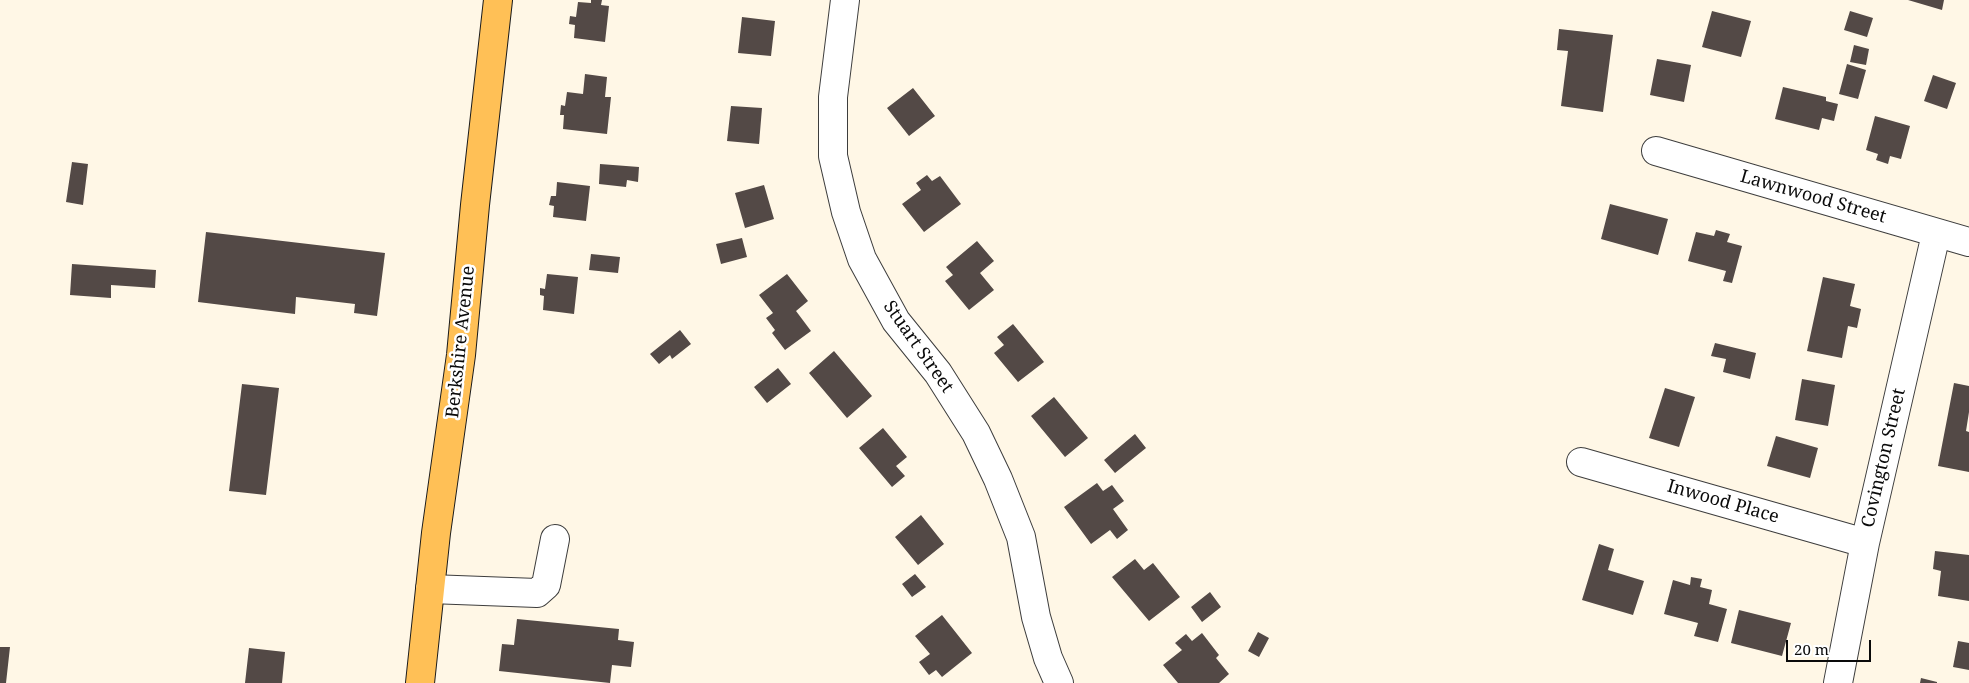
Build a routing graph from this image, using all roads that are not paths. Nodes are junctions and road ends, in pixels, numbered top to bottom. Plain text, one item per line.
1 (498, 0) edge
2 (846, 0) edge
3 (1656, 151) dead end
4 (1936, 234) junction
5 (1969, 242) edge
6 (1582, 462) dead end
7 (555, 539) dead end
8 (1865, 543) junction
9 (430, 589) junction
10 (420, 683) edge
11 (1059, 683) edge
12 (1838, 683) edge

1 - 9 main road, Berkshire Avenue
2 - 11 street, Stuart Street
3 - 4 street, Lawnwood Street
4 - 5 street, Lawnwood Street
4 - 8 street, Covington Street
6 - 8 street, Inwood Place
7 - 9 street
8 - 12 street, Covington Street
9 - 10 main road, Berkshire Avenue

